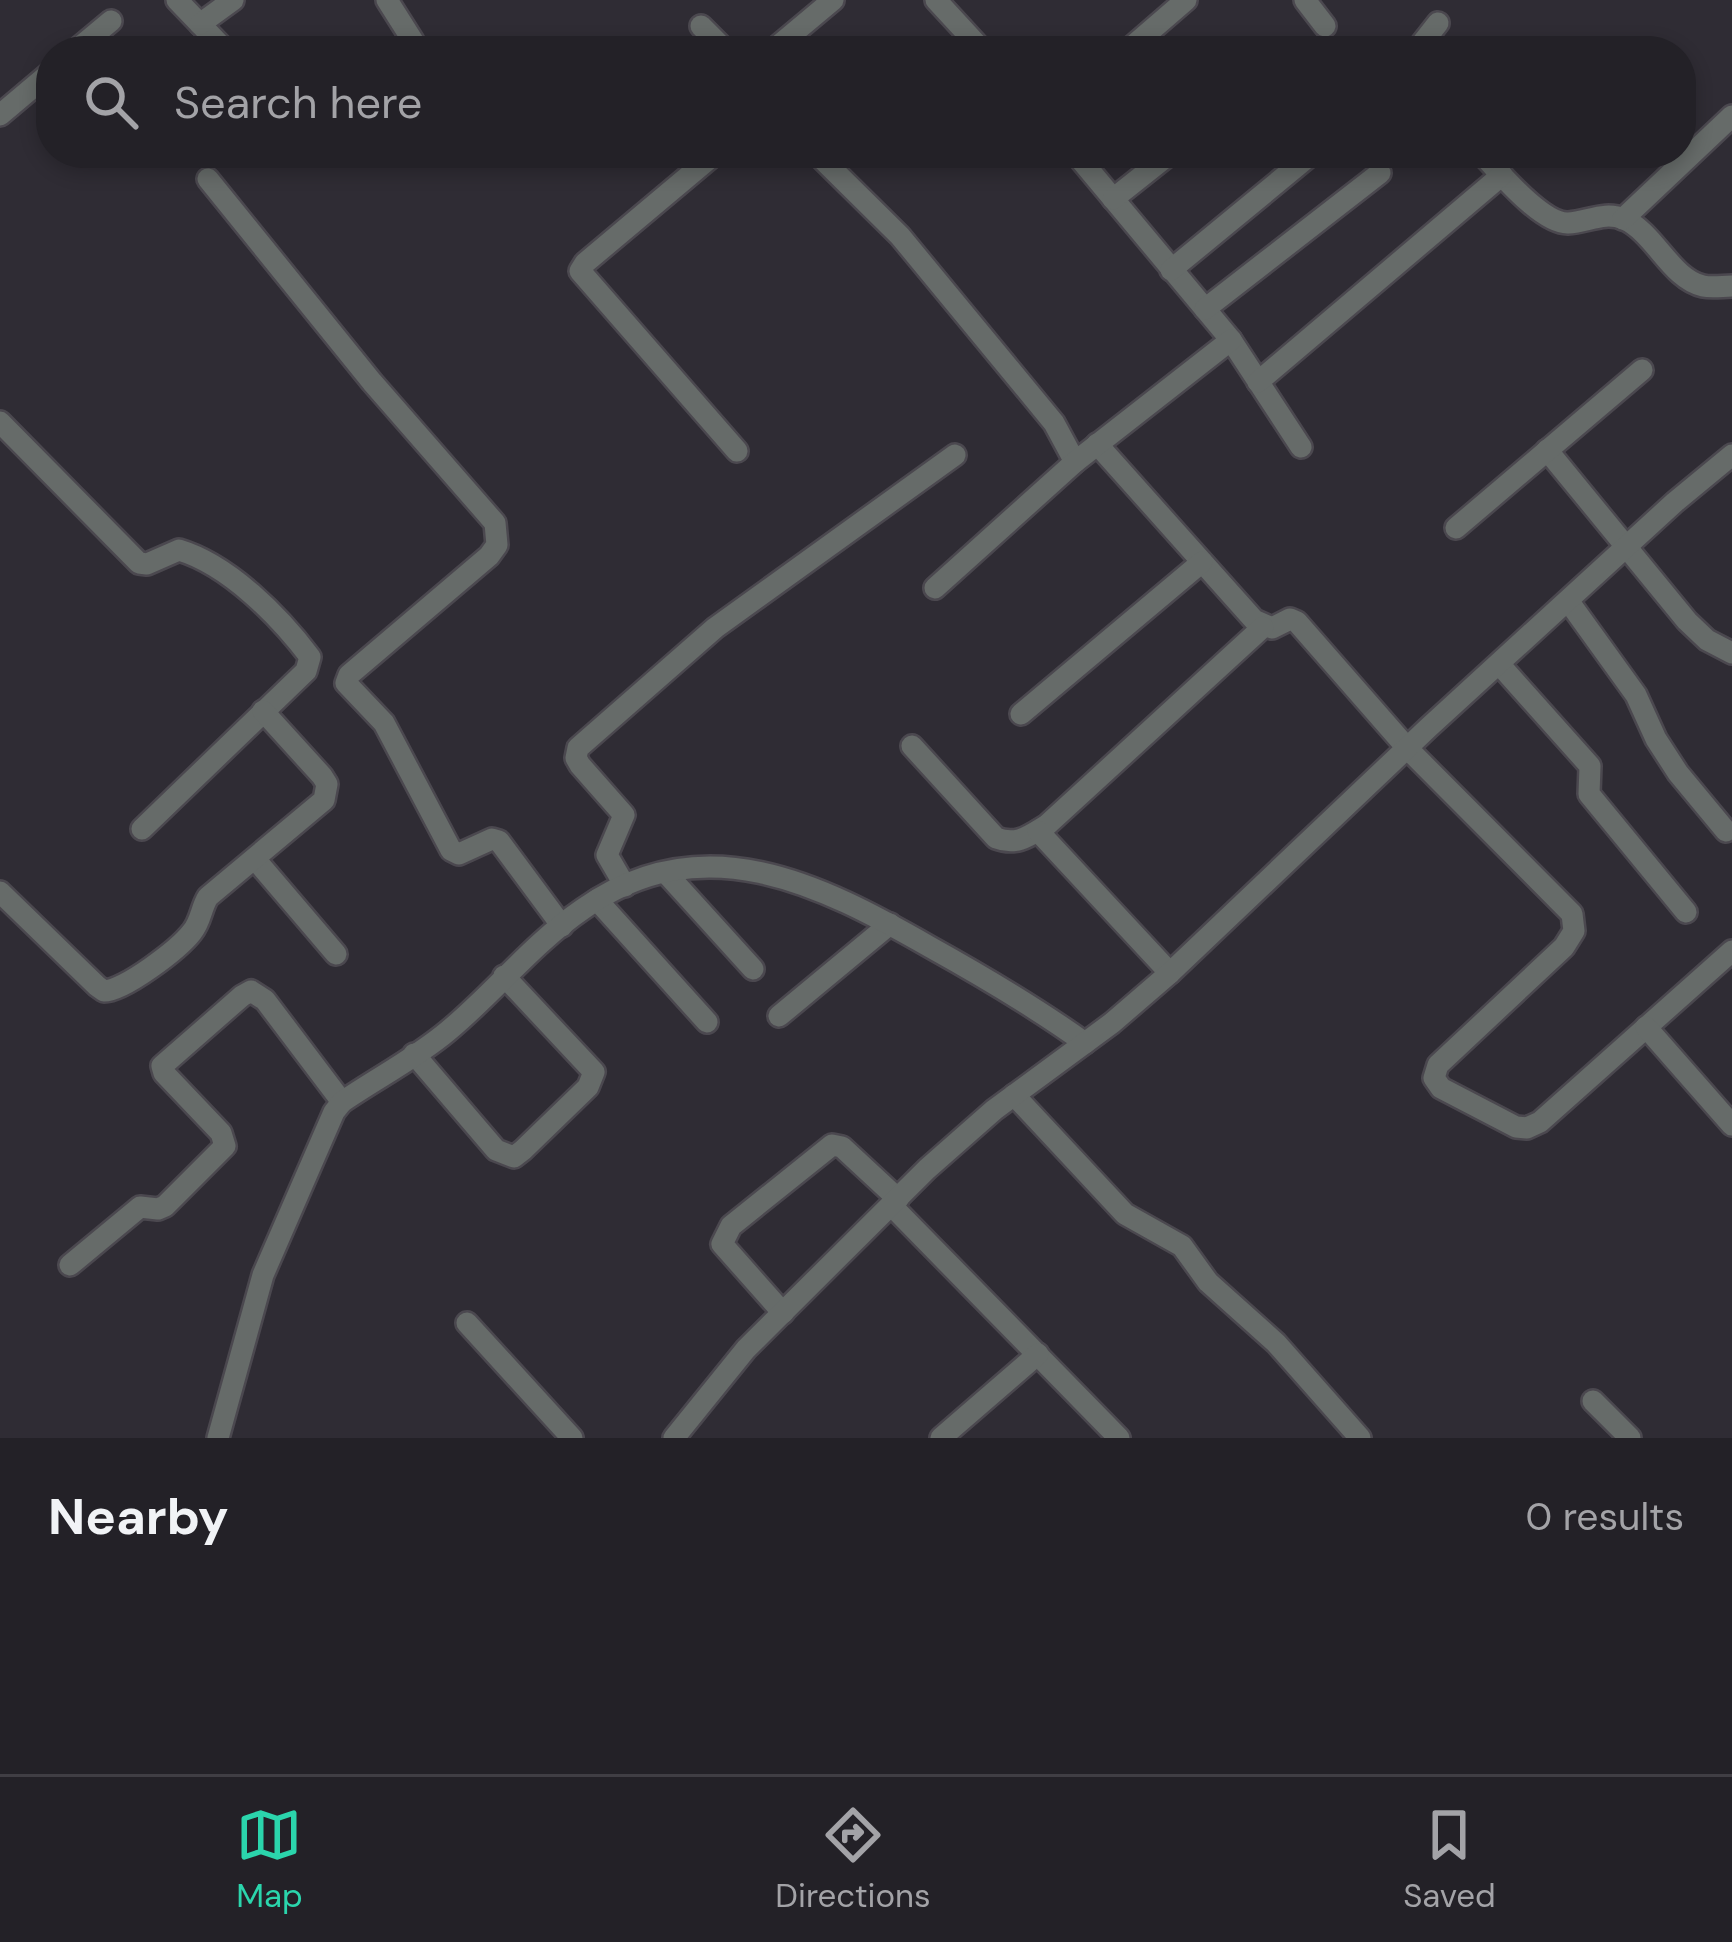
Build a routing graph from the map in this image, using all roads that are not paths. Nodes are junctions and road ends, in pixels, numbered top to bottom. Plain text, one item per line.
1 (177, 0) edge
2 (232, 0) edge
3 (387, 0) edge
4 (833, 0) edge
5 (936, 0) edge
6 (1186, 0) edge
7 (1305, 0) edge
8 (111, 21) dead end
9 (1438, 23) dead end
10 (200, 24) junction
11 (701, 26) dead end
12 (1325, 26) dead end
13 (94, 36) edge
14 (212, 36) edge
15 (410, 36) edge
16 (709, 36) edge
17 (790, 36) edge
18 (969, 36) edge
19 (1144, 36) edge
20 (1428, 36) edge
21 (36, 85) edge
22 (0, 115) edge
23 (1732, 116) edge
24 (1696, 150) edge
25 (698, 168) edge
26 (832, 168) edge
27 (1087, 168) edge
28 (1152, 168) edge
29 (1295, 168) edge
30 (1495, 168) edge
31 (1677, 168) edge
32 (1380, 173) dead end
33 (1502, 176) junction
34 (208, 179) dead end
35 (1113, 199) junction
36 (1623, 219) junction
37 (1172, 270) junction
38 (1732, 286) edge
39 (1205, 309) junction
40 (1231, 340) junction
41 (1642, 370) dead end
42 (1258, 382) junction
43 (0, 422) edge
44 (1097, 444) junction
45 (1300, 447) dead end
46 (1547, 450) junction
47 (737, 452) dead end
48 (1732, 454) edge
49 (955, 455) dead end
50 (1075, 462) junction
51 (1456, 528) dead end
52 (1627, 548) junction
53 (1202, 562) junction
54 (934, 589) dead end
55 (1569, 602) junction
56 (1263, 627) junction
57 (1732, 653) edge
58 (311, 663) junction
59 (1500, 665) junction
60 (346, 683) junction
61 (263, 712) junction
62 (1021, 714) dead end
63 (912, 746) dead end
64 (1408, 749) junction
65 (142, 829) dead end
66 (1038, 831) junction
67 (1726, 831) dead end
68 (255, 859) junction
69 (666, 873) junction
70 (625, 886) junction
71 (0, 892) edge
72 (597, 900) junction
73 (1686, 911) dead end
74 (890, 924) junction
75 (562, 926) junction
76 (336, 954) dead end
77 (1729, 958) edge
78 (753, 970) dead end
79 (1170, 973) junction
80 (504, 976) junction
81 (778, 1016) dead end
82 (707, 1022) dead end
83 (1646, 1027) junction
84 (1084, 1043) junction
85 (414, 1054) junction
86 (1014, 1095) junction
87 (342, 1102) junction
88 (1732, 1125) edge
89 (895, 1202) junction
90 (70, 1265) dead end
91 (782, 1313) junction
92 (467, 1323) dead end
93 (1038, 1354) junction
94 (1593, 1401) dead end
95 (218, 1438) edge
96 (572, 1438) edge
97 (674, 1438) edge
98 (941, 1438) edge
99 (1119, 1438) edge
100 (1360, 1438) edge
101 (1630, 1438) edge

1 - 10 street
2 - 10 street
3 - 15 street
4 - 17 street
5 - 18 street
6 - 19 street
7 - 12 street
8 - 13 street
9 - 20 street
10 - 14 street
11 - 16 street
21 - 22 street
23 - 24 street
25 - 47 street
26 - 50 street
27 - 35 street
28 - 35 street
29 - 37 street
30 - 33 street
31 - 36 street
32 - 39 street
33 - 36 street
33 - 42 street
34 - 60 street
35 - 37 street
36 - 38 street
37 - 39 street
39 - 40 street
40 - 42 street
40 - 44 street
41 - 46 street
42 - 45 street
43 - 58 street
44 - 50 street
44 - 53 street
46 - 51 street
46 - 52 street
48 - 52 street
49 - 70 street
50 - 54 street
52 - 55 street
52 - 57 street
53 - 56 street
53 - 62 street
55 - 59 street
55 - 67 street
56 - 64 street
56 - 66 street
58 - 60 street
58 - 61 street
59 - 64 street
59 - 73 street
60 - 75 street
61 - 65 street
61 - 68 street
63 - 66 street
64 - 79 street
64 - 83 street
66 - 79 street
68 - 71 street
68 - 76 street
69 - 70 street
69 - 74 street
69 - 78 street
70 - 72 street
72 - 75 street
72 - 82 street
74 - 81 street
74 - 84 street
75 - 80 street
77 - 83 street
79 - 84 street
80 - 85 street
80 - 85 street
83 - 88 street
84 - 86 street
85 - 87 street
86 - 89 street
86 - 100 street
87 - 90 street
87 - 95 street
89 - 91 street
89 - 91 street
89 - 93 street
91 - 97 street
92 - 96 street
93 - 98 street
93 - 99 street
94 - 101 street

